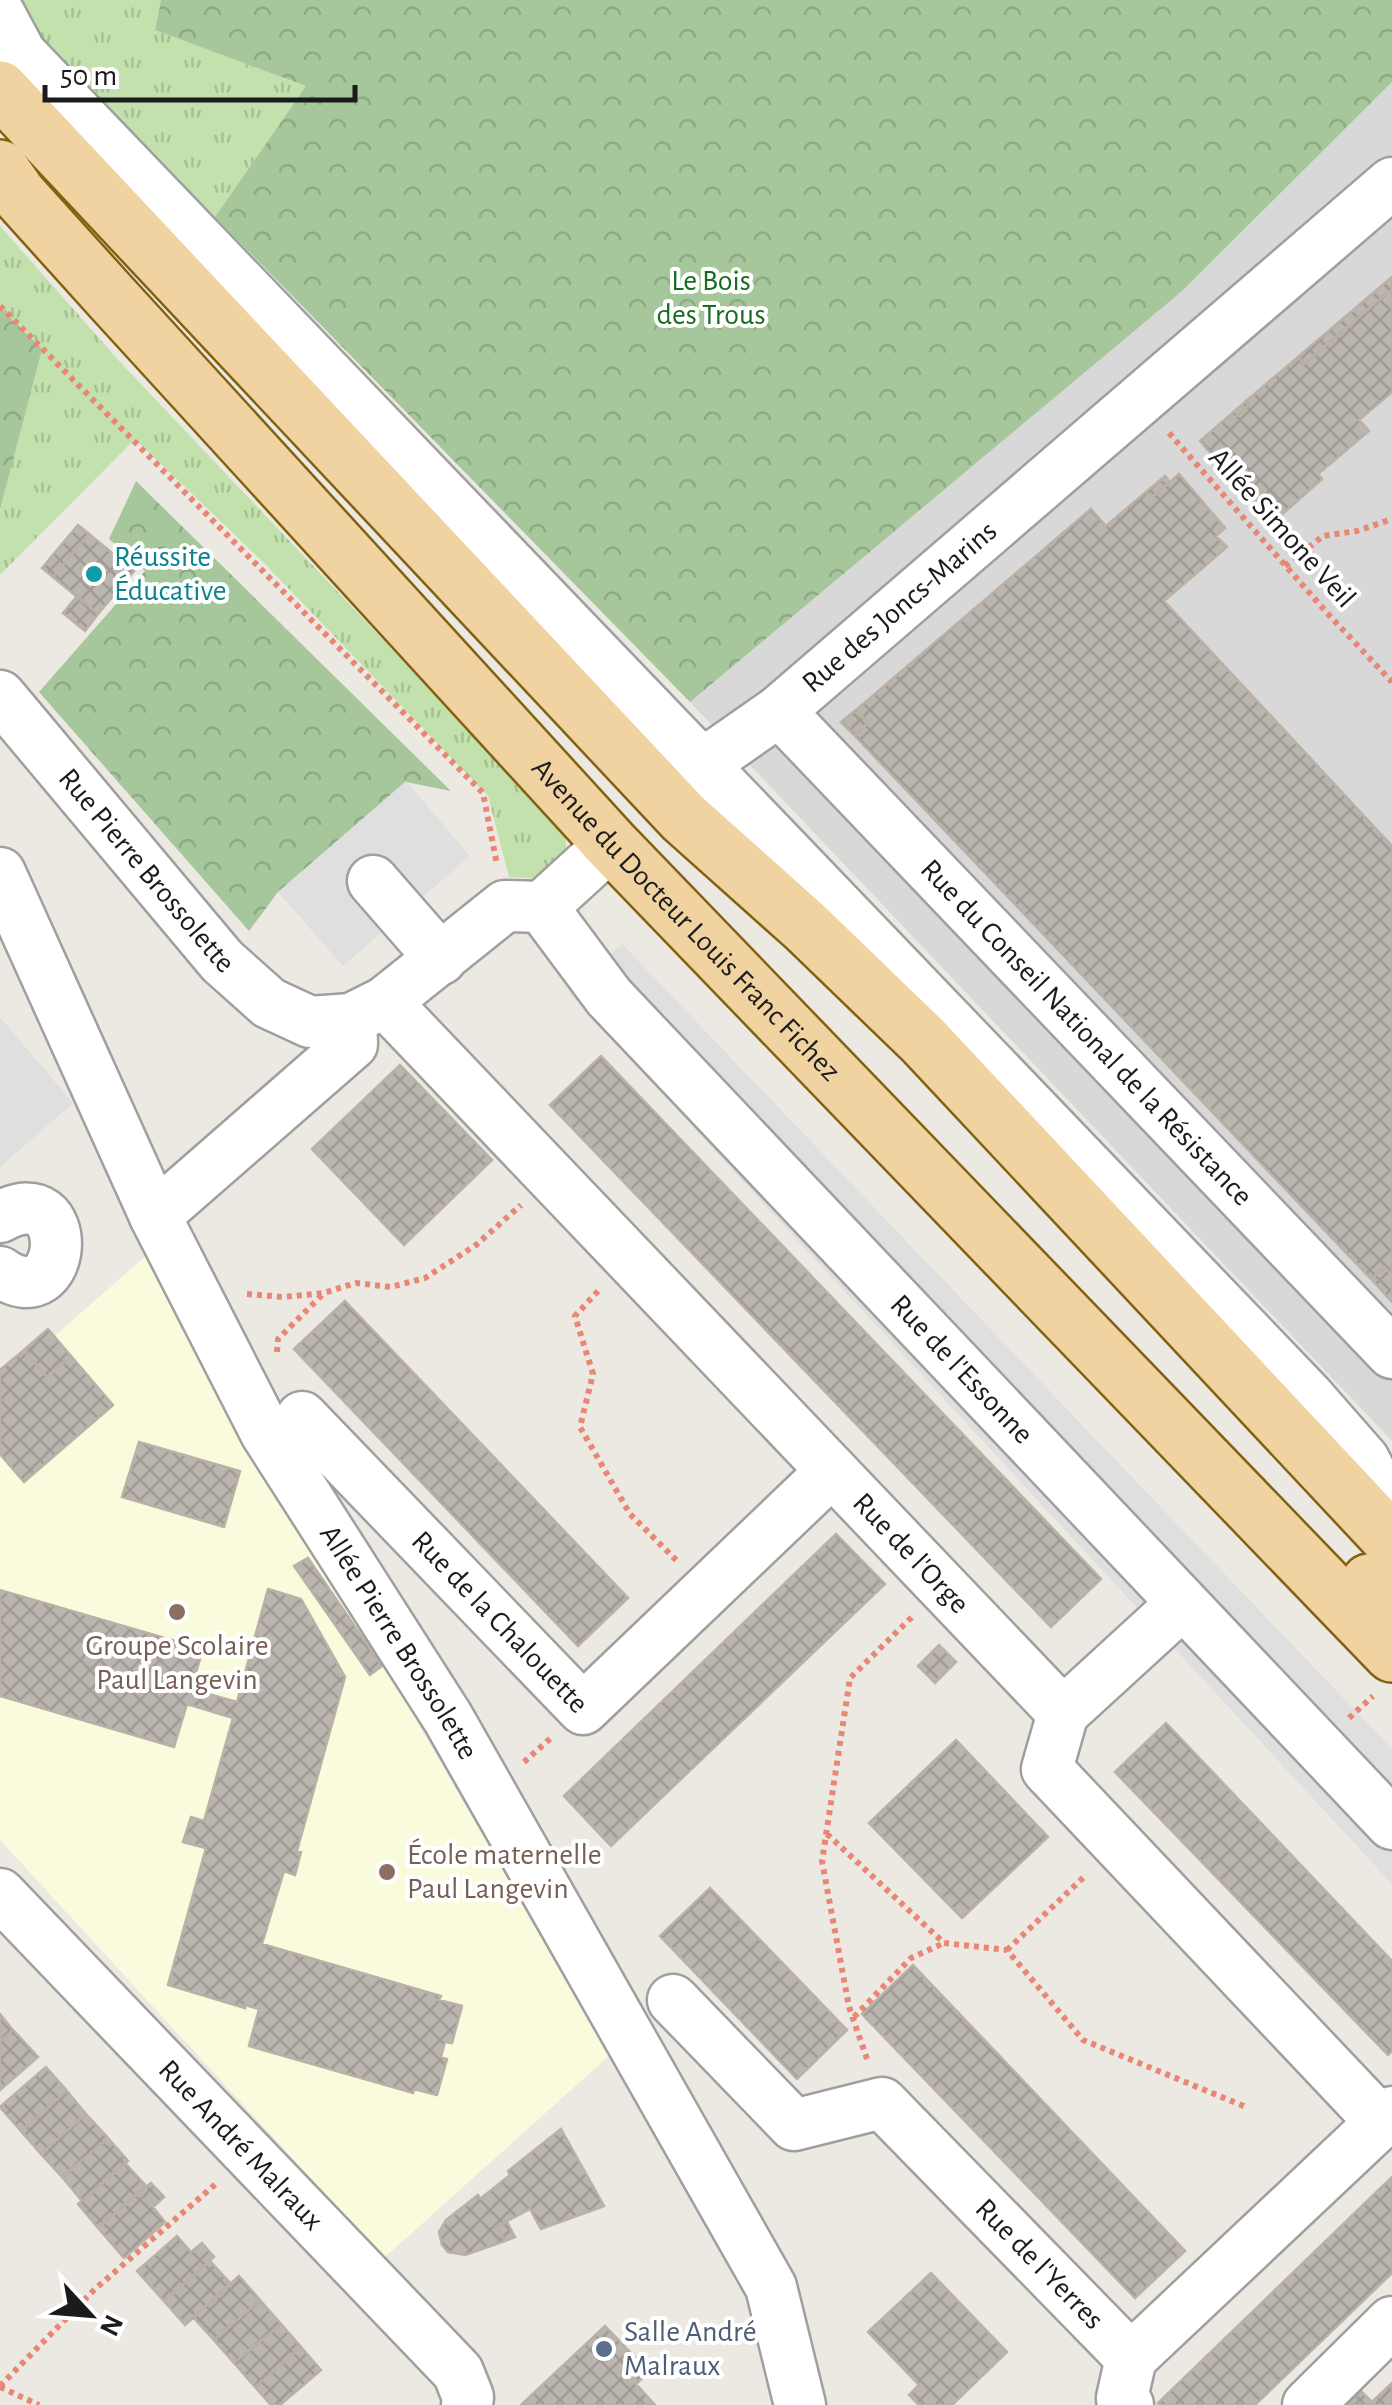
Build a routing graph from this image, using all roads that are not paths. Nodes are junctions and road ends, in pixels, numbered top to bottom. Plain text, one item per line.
1 (0, 15) edge
2 (0, 90) edge
3 (0, 168) edge
4 (1392, 183) edge
5 (395, 508) junction
6 (0, 696) edge
7 (779, 711) junction
8 (15, 747) edge
9 (691, 755) junction
10 (612, 844) junction
11 (0, 873) edge
12 (373, 881) dead end
13 (523, 906) junction
14 (442, 958) junction
15 (349, 1014) junction
16 (951, 1198) junction
17 (0, 1216) edge
18 (155, 1216) junction
19 (0, 1272) edge
20 (1392, 1353) edge
21 (302, 1417) road end
22 (832, 1471) junction
23 (1355, 1479) edge
24 (1392, 1514) edge
25 (1182, 1604) junction
26 (1383, 1615) edge
27 (1063, 1714) junction
28 (1392, 1824) edge
29 (0, 1894) edge
30 (673, 2000) dead end
31 (1387, 2116) edge
32 (1392, 2322) edge
33 (1130, 2382) edge
34 (467, 2405) edge
35 (800, 2405) edge
36 (1308, 2405) edge

1 - 9 street
2 - 5 main road
3 - 10 main road, Avenue du Docteur Louis Franc Fichez
4 - 7 street, Rue des Joncs-Marins
5 - 9 street
5 - 23 main road
6 - 8 street, Rue Pierre Brossolette
7 - 9 street, Rue des Joncs-Marins
7 - 20 street, Rue du Conseil National de la Résistance
8 - 15 street, Rue Pierre Brossolette
9 - 23 street
10 - 13 street
10 - 16 main road, Avenue du Docteur Louis Franc Fichez
11 - 18 street, Allée Pierre Brossolette
12 - 14 street
13 - 14 street
13 - 25 street, Rue de l'Essonne
14 - 15 street
15 - 18 street
15 - 22 street, Rue de l'Orge
16 - 23 main road
16 - 26 main road, Avenue du Docteur Louis Franc Fichez
17 - 19 street
18 - 35 street, Allée Pierre Brossolette
21 - 22 street, Rue de la Chalouette
22 - 27 street, Rue de l'Orge
23 - 24 street
23 - 26 main road
25 - 27 street
25 - 28 street, Rue de l'Essonne
27 - 31 street
29 - 34 street, Rue André Malraux
30 - 33 street, Rue de l'Yerres
31 - 33 street, Rue de l'Yerres
32 - 36 street

